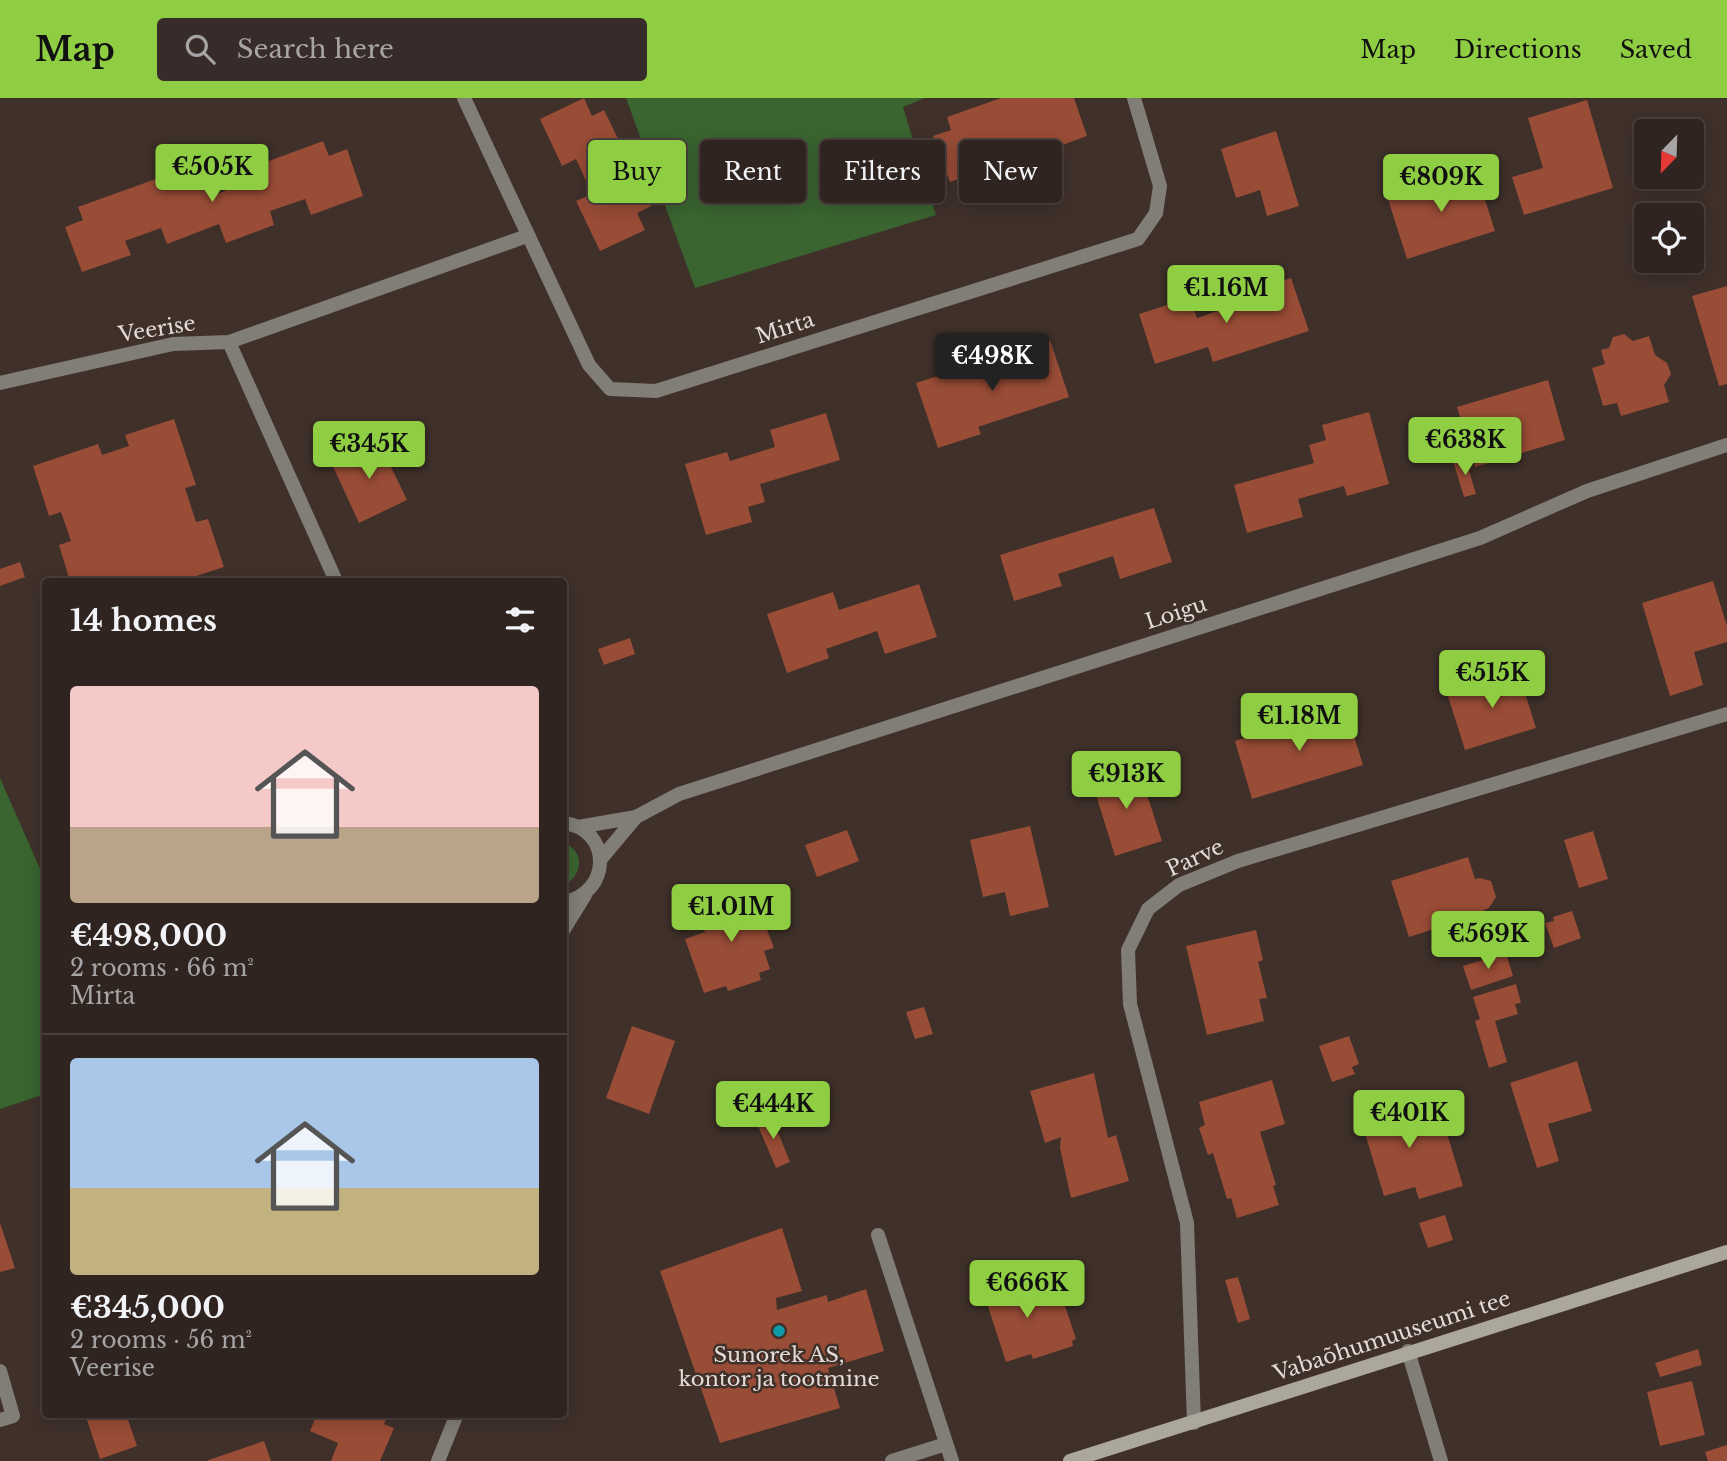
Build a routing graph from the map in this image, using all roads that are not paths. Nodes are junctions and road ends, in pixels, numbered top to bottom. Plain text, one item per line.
1 (464, 98) edge
2 (1134, 98) edge
3 (527, 236) junction
4 (229, 342) junction
5 (0, 383) edge
6 (1727, 445) edge
7 (335, 578) edge
8 (1727, 714) edge
9 (636, 817) junction
10 (571, 825) edge
11 (600, 860) junction
12 (585, 894) junction
13 (567, 901) edge
14 (567, 924) edge
15 (878, 1236) dead end
16 (1727, 1252) edge
17 (1408, 1352) junction
18 (0, 1371) edge
19 (455, 1418) edge
20 (0, 1420) edge
21 (1194, 1423) junction
22 (946, 1444) junction
23 (439, 1461) edge
24 (892, 1461) edge
25 (952, 1461) edge
26 (1070, 1461) edge
27 (1441, 1461) edge

1 - 3 street, Mirta
2 - 3 street, Mirta
3 - 4 street, Veerise
4 - 5 street, Veerise
4 - 7 street
6 - 9 street, Loigu
8 - 21 street, Parve
9 - 10 street, Loigu
9 - 11 street, Loigu
10 - 11 street
11 - 12 street, Loigu
12 - 13 street
12 - 14 street
15 - 22 street
16 - 17 street, Vabaõhumuuseumi tee
17 - 21 street, Vabaõhumuuseumi tee
17 - 27 street
18 - 20 street
19 - 23 street
21 - 26 street, Vabaõhumuuseumi tee
22 - 24 street
22 - 25 street

